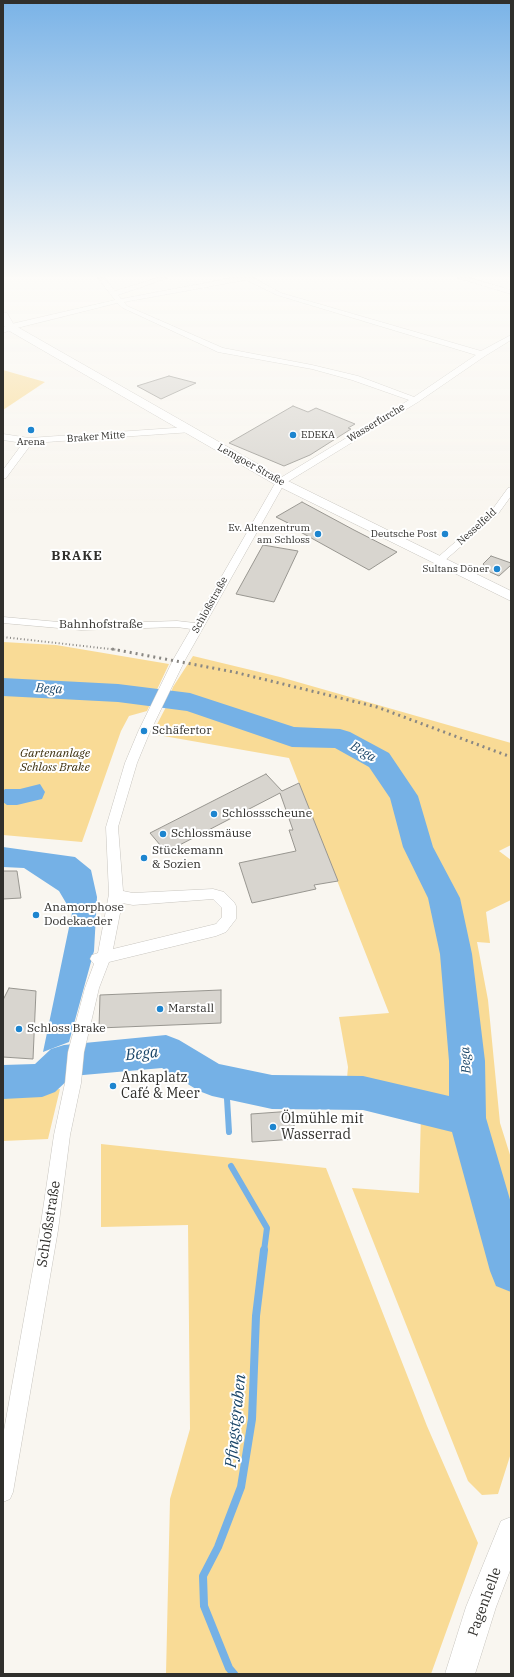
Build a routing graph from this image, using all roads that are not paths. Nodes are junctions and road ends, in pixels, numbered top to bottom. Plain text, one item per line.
1 (56, 356) edge
2 (255, 356) edge
3 (479, 356) edge
4 (415, 400) junction
5 (190, 430) junction
6 (3, 437) edge
7 (29, 441) junction
8 (3, 476) edge
9 (280, 482) junction
10 (511, 490) edge
11 (440, 560) junction
12 (511, 597) edge
13 (3, 620) edge
14 (198, 627) junction
15 (116, 894) junction
16 (100, 958) junction
17 (3, 1492) edge
18 (511, 1531) edge
19 (460, 1674) edge

1 - 5 main road, Lemgoer Straße
2 - 4 street
3 - 4 street, Wasserfurche
4 - 9 street, Wasserfurche
5 - 7 street, Braker Mitte
5 - 9 main road, Lemgoer Straße
6 - 7 street, Braker Mitte
7 - 8 street
9 - 11 main road, Lemgoer Straße
9 - 14 street, Schloßstraße
10 - 11 street, Nesselfeld
11 - 12 main road, Lemgoer Straße
13 - 14 street, Bahnhofstraße
14 - 15 street, Schloßstraße
15 - 16 street, Schloßstraße
15 - 16 street
16 - 17 street, Schloßstraße
18 - 19 main road, Pagenhelle

